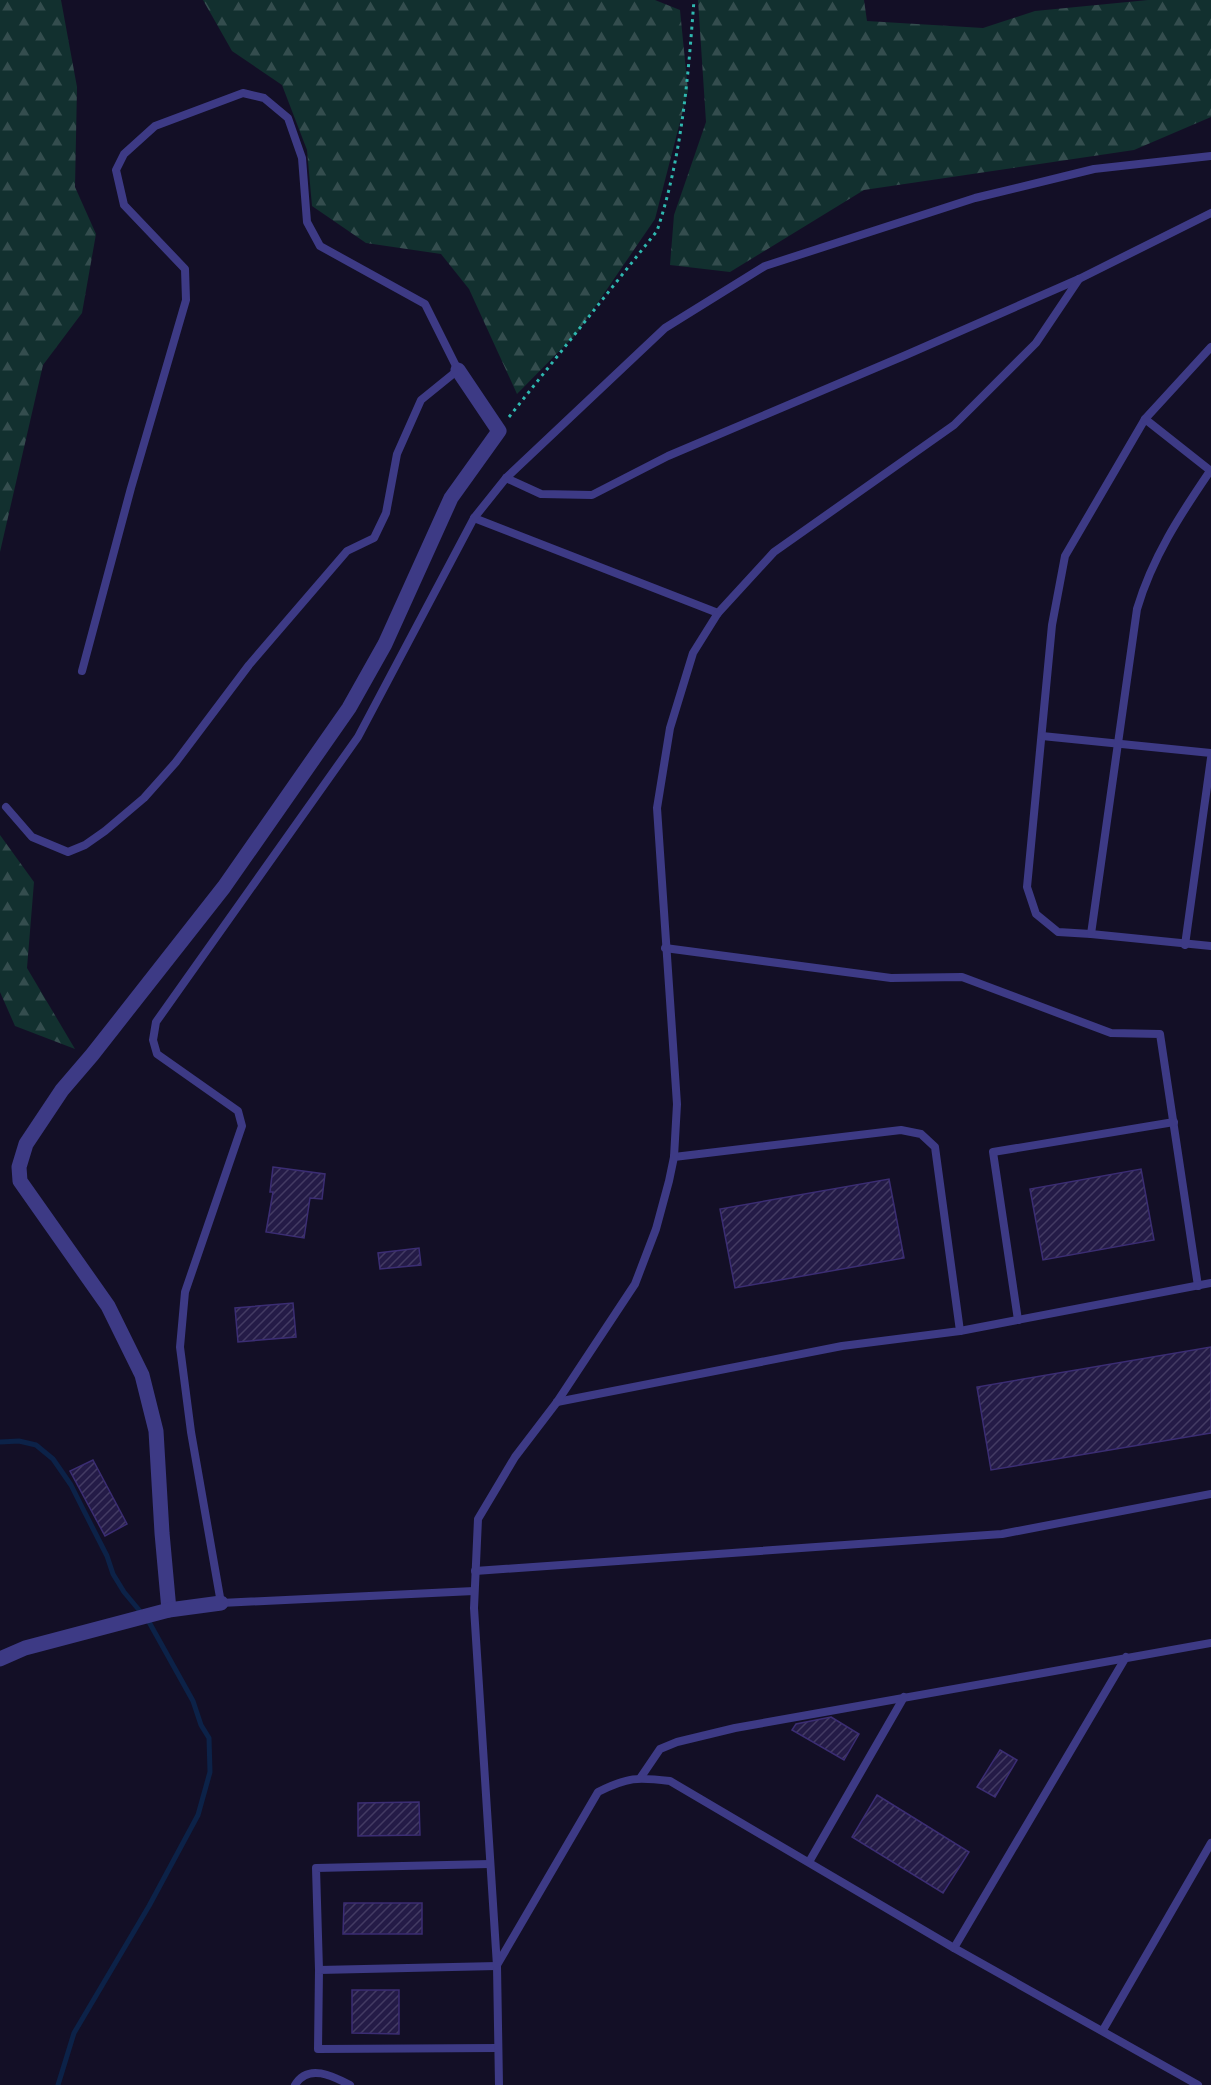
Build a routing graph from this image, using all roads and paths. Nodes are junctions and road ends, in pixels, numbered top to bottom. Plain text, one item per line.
1 (694, 0) edge
2 (1211, 156) edge
3 (1211, 213) edge
4 (1079, 279) junction
5 (1211, 347) edge
6 (459, 370) junction
7 (1145, 418) junction
8 (499, 430) junction
9 (1211, 471) edge
10 (506, 478) junction
11 (474, 518) junction
12 (718, 613) junction
13 (82, 671) dead end
14 (1042, 736) junction
15 (1119, 744) junction
16 (1211, 753) edge
17 (1211, 758) edge
18 (6, 807) dead end
19 (1091, 934) junction
20 (1185, 945) junction
21 (1211, 946) edge
22 (665, 948) junction
23 (1174, 1122) junction
24 (674, 1157) junction
25 (1211, 1283) edge
26 (1198, 1286) junction
27 (1018, 1320) junction
28 (960, 1331) junction
29 (557, 1402) junction
30 (1211, 1494) edge
31 (475, 1571) junction
32 (474, 1591) junction
33 (221, 1603) junction
34 (169, 1610) junction
35 (1211, 1643) edge
36 (1126, 1657) junction
37 (0, 1659) edge
38 (904, 1697) junction
39 (641, 1777) junction
40 (1211, 1843) edge
41 (809, 1862) junction
42 (490, 1864) junction
43 (954, 1948) junction
44 (497, 1966) junction
45 (319, 1970) junction
46 (1103, 2031) junction
47 (498, 2048) junction
48 (295, 2085) edge
49 (350, 2085) edge
50 (499, 2085) edge
51 (1198, 2085) edge

1 - 8 path
2 - 10 lane
3 - 4 lane
4 - 10 lane
4 - 12 lane
5 - 7 lane
6 - 8 street
6 - 13 lane
6 - 18 lane
7 - 9 lane
7 - 14 lane
8 - 34 street
9 - 15 lane
10 - 11 lane
11 - 12 lane
11 - 33 lane
12 - 22 lane
14 - 15 lane
14 - 19 lane
15 - 16 lane
15 - 19 lane
17 - 20 lane
19 - 20 lane
20 - 21 lane
22 - 23 lane
22 - 24 lane
23 - 26 lane
23 - 27 lane
24 - 28 lane
24 - 29 lane
25 - 26 lane
26 - 27 lane
27 - 28 lane
28 - 29 lane
29 - 31 lane
30 - 31 lane
31 - 32 lane
32 - 33 lane
32 - 42 lane
33 - 34 street
34 - 37 street
35 - 36 lane
36 - 38 lane
36 - 43 lane
38 - 39 lane
38 - 41 lane
39 - 41 lane
39 - 44 lane
40 - 46 lane
41 - 43 lane
42 - 44 lane
42 - 45 lane
43 - 46 lane
44 - 45 lane
44 - 47 lane
45 - 47 lane
46 - 51 lane
47 - 50 lane
48 - 49 lane

